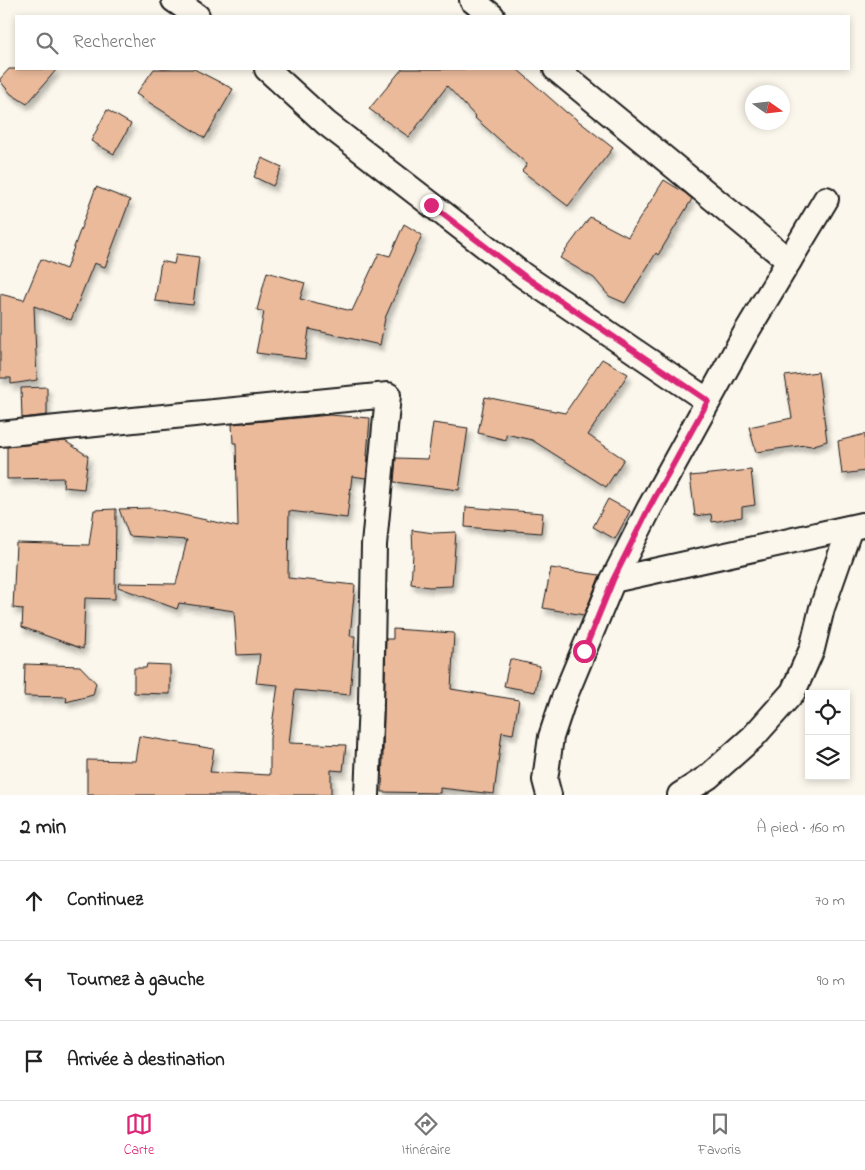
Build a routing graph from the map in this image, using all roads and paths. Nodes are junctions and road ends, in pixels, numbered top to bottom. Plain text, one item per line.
1 (174, 0) edge
2 (472, 0) edge
3 (196, 15) edge
4 (491, 15) edge
5 (268, 70) edge
6 (557, 70) edge
7 (826, 199) dead end
8 (789, 261) junction
9 (708, 401) junction
10 (0, 434) edge
11 (858, 526) edge
12 (613, 580) junction
13 (367, 795) edge
14 (549, 795) edge
15 (680, 795) edge

1 - 3 street
2 - 4 street
5 - 9 street
6 - 8 street
7 - 8 street
8 - 9 street
9 - 12 street
10 - 13 street
11 - 12 street
11 - 15 street
12 - 14 street

